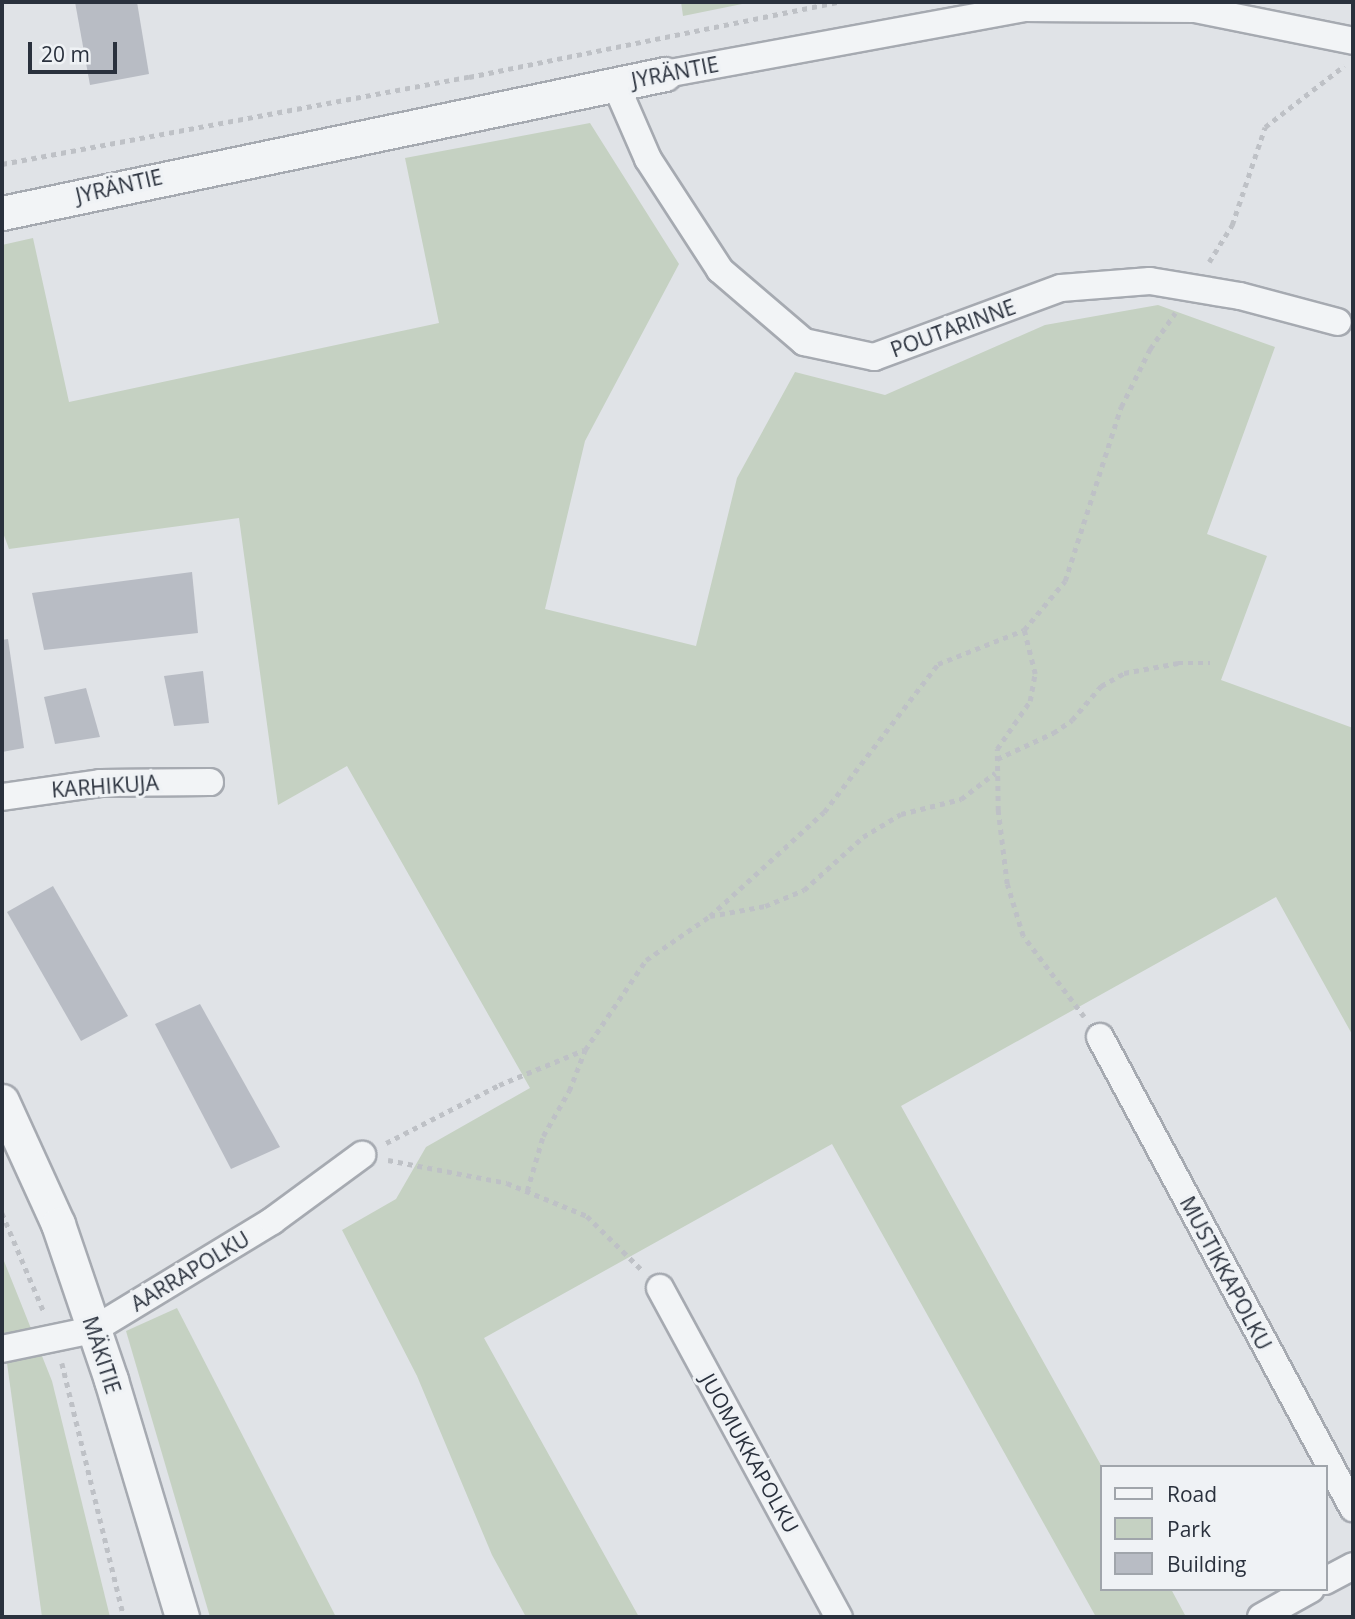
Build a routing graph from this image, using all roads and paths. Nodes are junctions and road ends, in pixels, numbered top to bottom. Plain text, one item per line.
1 (838, 2) edge
2 (1353, 41) edge
3 (1353, 59) edge
4 (665, 74) joint
5 (615, 83) junction
6 (2, 164) edge
7 (2, 213) edge
8 (1194, 287) junction
9 (1338, 322) dead end
10 (1024, 630) junction
11 (1210, 663) dead end
12 (996, 759) junction
13 (995, 772) junction
14 (210, 782) dead end
15 (2, 797) edge
16 (710, 916) junction
17 (1100, 1037) joint
18 (585, 1050) junction
19 (2, 1101) edge
20 (362, 1155) junction
21 (527, 1191) junction
22 (2, 1213) edge
23 (660, 1288) joint
24 (93, 1330) junction
25 (55, 1340) junction
26 (2, 1349) edge
27 (1353, 1508) edge
28 (1353, 1566) edge
29 (1327, 1580) edge
30 (1307, 1591) edge
31 (124, 1617) edge
32 (182, 1617) edge
33 (839, 1617) edge
34 (1261, 1617) edge

1 - 6 path
2 - 4 street, JYRÄNTIE
3 - 8 path
4 - 5 street, JYRÄNTIE
5 - 7 street, JYRÄNTIE
5 - 8 street, POUTARINNE
8 - 9 street, POUTARINNE
8 - 10 path
10 - 12 path
10 - 16 path
11 - 12 path
12 - 13 path
13 - 16 path
13 - 17 path
14 - 15 street, KARHIKUJA
16 - 18 path
17 - 27 street, MUSTIKKAPOLKU
18 - 20 path
18 - 21 path
19 - 24 street, MÄKITIE
20 - 21 path
20 - 24 street, AARRAPOLKU
21 - 23 path
22 - 25 path
23 - 33 street, JUOMUKKAPOLKU
24 - 25 street, AARRAPOLKU
24 - 32 street, MÄKITIE
25 - 26 street, AARRAPOLKU
25 - 31 path
28 - 29 street
30 - 34 street

